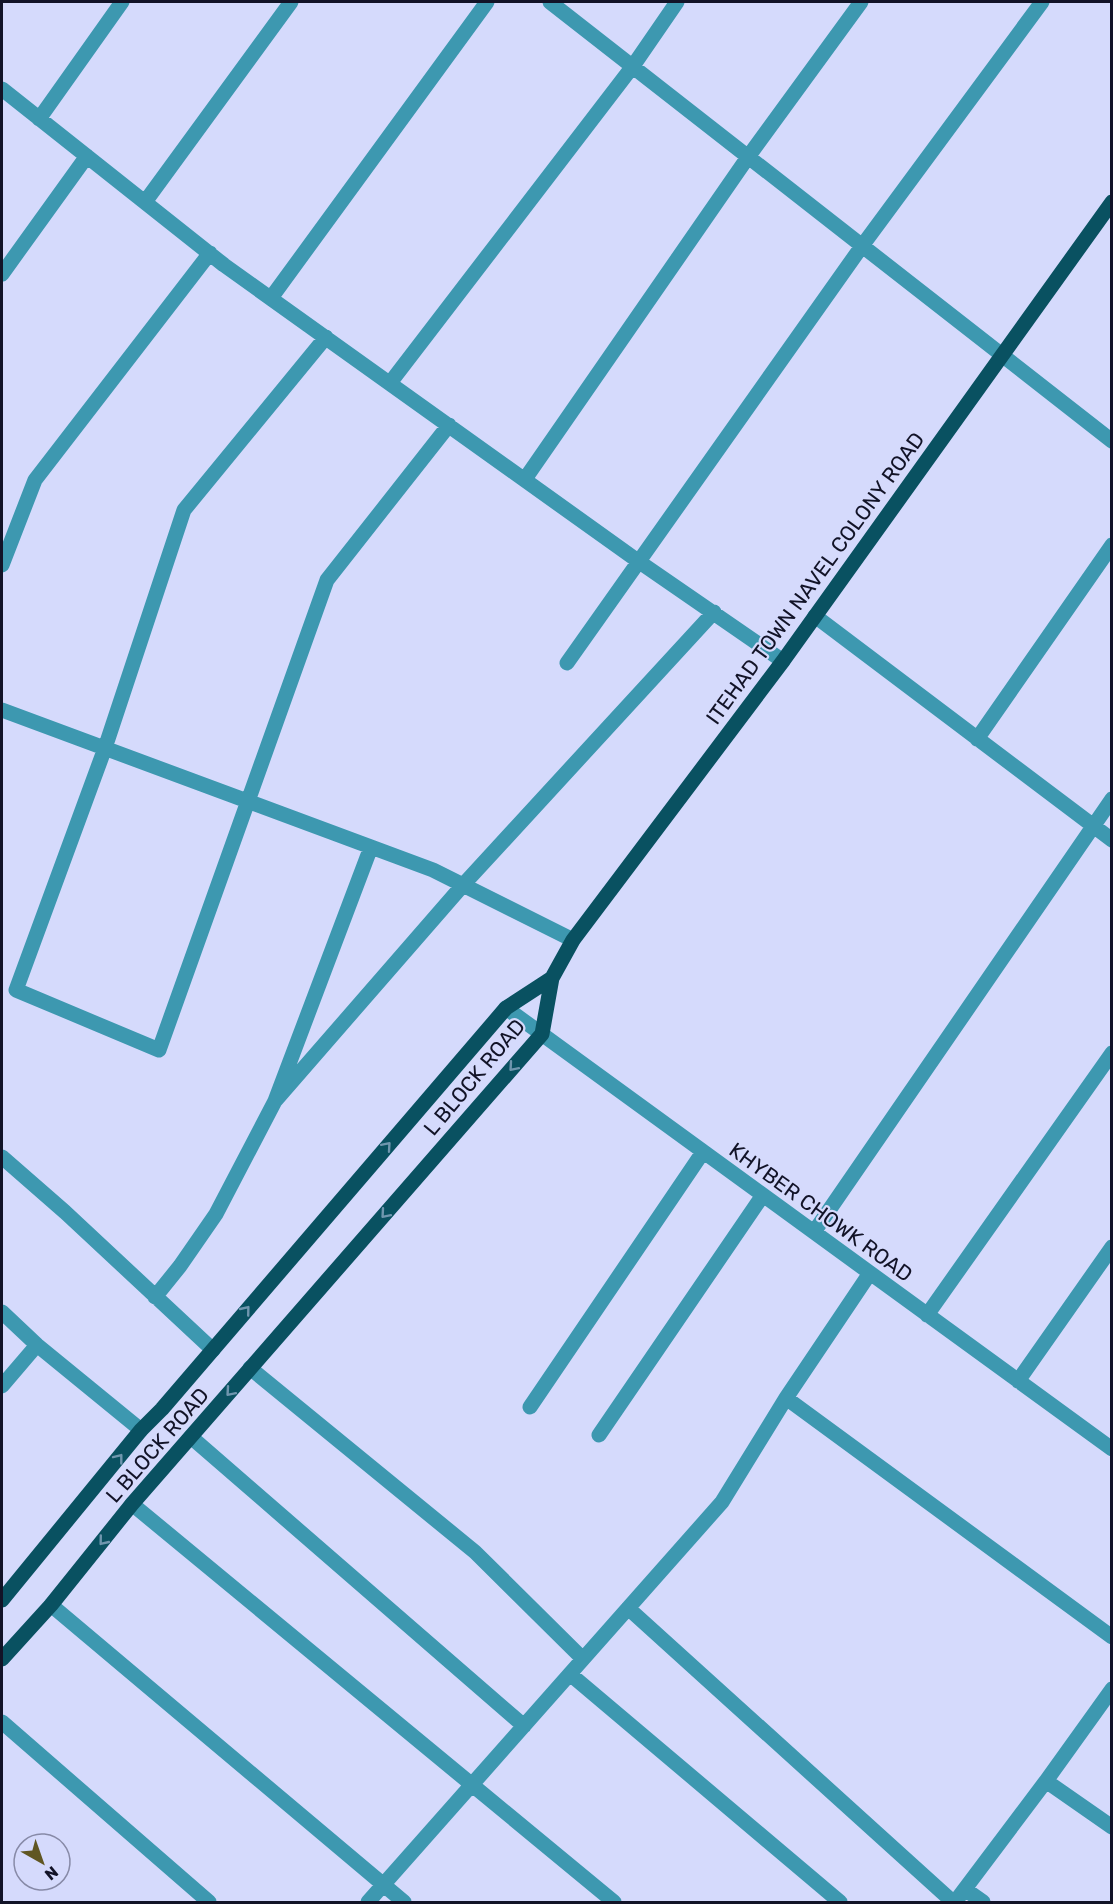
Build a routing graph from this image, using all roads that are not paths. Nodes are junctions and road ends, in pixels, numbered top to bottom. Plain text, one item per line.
1 (122, 2) edge
2 (291, 2) edge
3 (487, 2) edge
4 (550, 2) edge
5 (677, 2) edge
6 (861, 2) edge
7 (1042, 2) edge
8 (633, 66) junction
9 (2, 89) edge
10 (39, 119) junction
11 (87, 156) junction
12 (748, 157) junction
13 (145, 202) junction
14 (1112, 202) edge
15 (862, 246) junction
16 (210, 253) junction
17 (2, 274) edge
18 (271, 298) junction
19 (326, 337) junction
20 (1002, 356) junction
21 (390, 383) junction
22 (449, 425) junction
23 (1112, 441) edge
24 (525, 479) junction
25 (1112, 545) edge
26 (638, 561) junction
27 (2, 565) edge
28 (714, 612) junction
29 (815, 616) junction
30 (783, 661) junction
31 (567, 663) dead end
32 (2, 710) edge
33 (977, 739) junction
34 (105, 748) junction
35 (1112, 799) edge
36 (248, 802) junction
37 (1093, 826) junction
38 (1112, 840) edge
39 (370, 847) junction
40 (463, 885) junction
41 (573, 940) junction
42 (552, 978) junction
43 (506, 1008) junction
44 (542, 1034) junction
45 (1112, 1053) edge
46 (275, 1101) junction
47 (703, 1152) junction
48 (2, 1157) edge
49 (763, 1196) junction
50 (814, 1232) junction
51 (1112, 1246) edge
52 (870, 1273) junction
53 (155, 1297) junction
54 (2, 1312) edge
55 (927, 1315) junction
56 (37, 1345) junction
57 (213, 1350) junction
58 (250, 1368) junction
59 (1018, 1381) junction
60 (2, 1386) edge
61 (786, 1398) junction
62 (530, 1407) dead end
63 (141, 1430) junction
64 (599, 1435) dead end
65 (191, 1437) junction
66 (1112, 1449) edge
67 (132, 1504) junction
68 (2, 1600) edge
69 (51, 1605) junction
70 (628, 1608) junction
71 (1112, 1637) edge
72 (2, 1659) edge
73 (583, 1659) junction
74 (570, 1674) junction
75 (1112, 1689) edge
76 (2, 1722) edge
77 (524, 1726) junction
78 (1046, 1781) junction
79 (472, 1785) junction
80 (1112, 1827) edge
81 (383, 1885) junction
82 (966, 1890) junction
83 (209, 1902) edge
84 (368, 1902) edge
85 (404, 1902) edge
86 (614, 1902) edge
87 (840, 1902) edge
88 (954, 1902) edge
89 (983, 1902) edge

1 - 10 street
2 - 13 street
3 - 18 street
4 - 8 street
5 - 8 street
6 - 12 street
7 - 15 street
8 - 12 street
8 - 21 street
9 - 10 street
10 - 11 street
11 - 13 street
11 - 17 street
12 - 15 street
12 - 24 street
13 - 16 street
14 - 20 main road, ITEHAD TOWN NAVEL COLONY ROAD
15 - 20 street
15 - 26 street
16 - 18 street
16 - 27 street
18 - 19 street
19 - 21 street
19 - 34 street
20 - 23 street
20 - 29 main road, ITEHAD TOWN NAVEL COLONY ROAD
21 - 22 street
22 - 24 street
22 - 36 street
24 - 26 street
25 - 33 street
26 - 28 street
26 - 31 street
28 - 30 street
28 - 40 street
29 - 30 main road, ITEHAD TOWN NAVEL COLONY ROAD
29 - 33 street
30 - 41 main road, ITEHAD TOWN NAVEL COLONY ROAD
32 - 34 street
33 - 37 street
34 - 36 street
34 - 36 street
35 - 37 street
36 - 39 street
37 - 38 street
37 - 50 street
39 - 40 street
39 - 46 street
40 - 41 street
40 - 46 street
41 - 42 main road, ITEHAD TOWN NAVEL COLONY ROAD
42 - 43 main road, L BLOCK ROAD
42 - 44 main road, L BLOCK ROAD
43 - 44 street, KHYBER CHOWK ROAD
57 -> 43 main road, L BLOCK ROAD
44 - 47 street, KHYBER CHOWK ROAD
44 -> 58 main road, L BLOCK ROAD
45 - 55 street
46 - 53 street
47 - 49 street, KHYBER CHOWK ROAD
47 - 62 street
48 - 53 street
49 - 50 street, KHYBER CHOWK ROAD
49 - 64 street
50 - 52 street, KHYBER CHOWK ROAD
51 - 59 street
52 - 55 street, KHYBER CHOWK ROAD
52 - 61 street
53 - 57 street
54 - 56 street
55 - 59 street, KHYBER CHOWK ROAD
56 - 60 street
56 - 63 street
57 - 63 main road, L BLOCK ROAD
58 -> 65 main road, L BLOCK ROAD
58 - 73 street
59 - 66 street, KHYBER CHOWK ROAD
61 - 70 street
61 - 71 street
68 -> 63 main road, L BLOCK ROAD
65 - 67 main road, L BLOCK ROAD
65 - 77 street
67 -> 69 main road, L BLOCK ROAD
67 - 79 street
69 - 72 main road, L BLOCK ROAD
69 - 81 street
70 - 73 street
70 - 88 street
73 - 74 street
74 - 77 street
74 - 87 street
75 - 78 street
76 - 83 street
77 - 79 street
78 - 80 street
78 - 82 street
79 - 81 street
79 - 86 street
81 - 84 street
81 - 85 street
82 - 88 street
82 - 89 street

